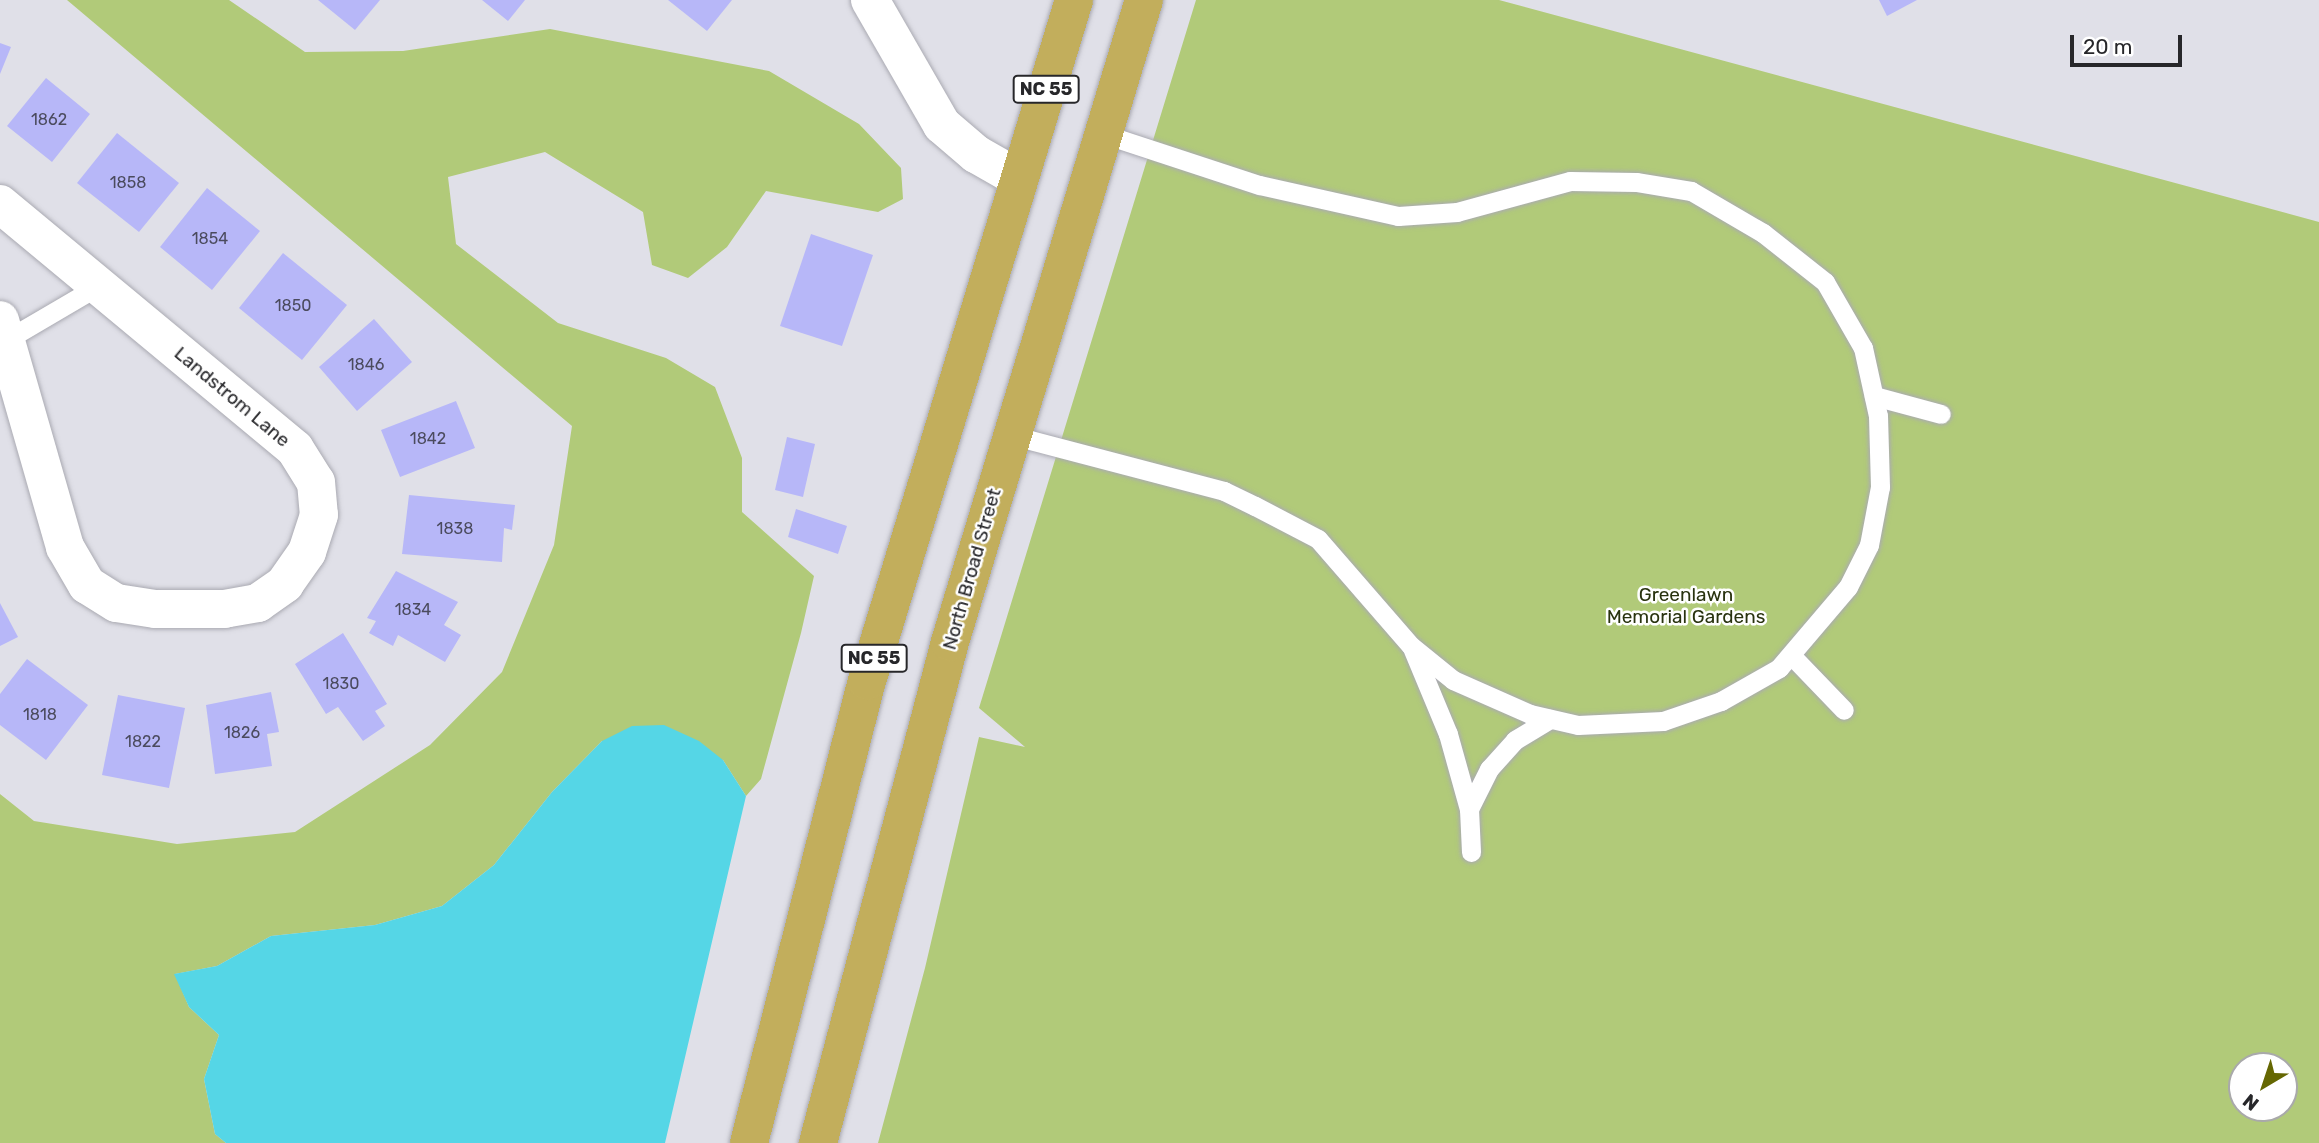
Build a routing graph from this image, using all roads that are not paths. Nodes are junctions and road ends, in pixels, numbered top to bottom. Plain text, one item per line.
1 (870, 0) edge
2 (1074, 0) edge
3 (1144, 0) edge
4 (1101, 133) junction
5 (1018, 178) junction
6 (0, 204) edge
7 (98, 286) junction
8 (3, 330) edge
9 (1874, 396) junction
10 (1941, 414) dead end
11 (1011, 435) junction
12 (1411, 646) junction
13 (1791, 655) junction
14 (1844, 710) dead end
15 (1550, 719) junction
16 (1469, 809) junction
17 (1471, 852) dead end
18 (749, 1143) edge
19 (818, 1143) edge

1 - 5 street
2 - 5 highway, NC 55
3 - 4 highway, North Broad Street / NC 55
4 - 9 lane
4 - 11 highway, North Broad Street / NC 55
5 - 18 highway, NC 55
6 - 7 street, Landstrom Lane
7 - 8 lane
7 - 8 street, Landstrom Lane
9 - 10 lane
9 - 13 lane
11 - 12 lane
11 - 19 highway, North Broad Street / NC 55
12 - 15 lane
12 - 16 lane
13 - 14 lane
13 - 15 lane
15 - 16 lane
16 - 17 lane

